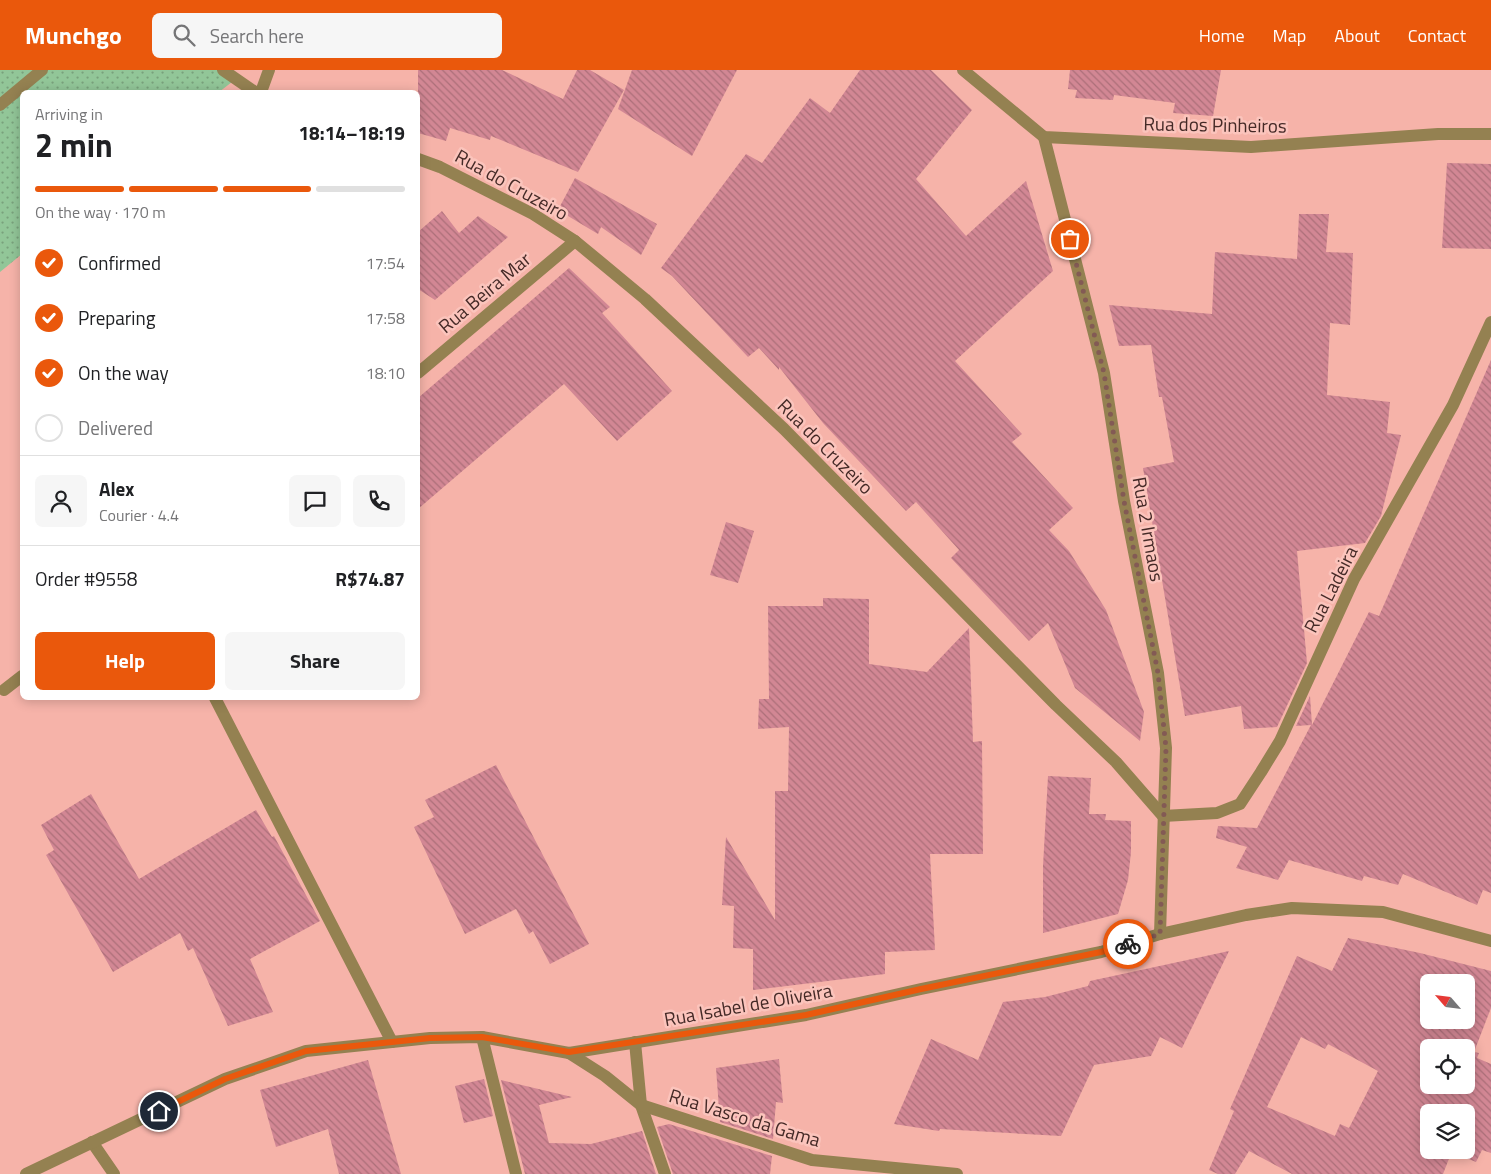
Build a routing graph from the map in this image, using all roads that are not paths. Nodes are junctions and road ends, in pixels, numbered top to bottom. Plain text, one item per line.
1 (42, 70) edge
2 (223, 70) edge
3 (269, 70) edge
4 (963, 70) edge
5 (252, 90) edge
6 (261, 90) edge
7 (0, 105) edge
8 (1491, 134) edge
9 (1044, 137) junction
10 (420, 160) edge
11 (575, 241) junction
12 (1491, 322) edge
13 (420, 371) edge
14 (20, 678) edge
15 (4, 690) dead end
16 (216, 700) edge
17 (1163, 816) junction
18 (1160, 934) junction
19 (1491, 941) edge
20 (482, 1037) junction
21 (392, 1042) junction
22 (635, 1042) junction
23 (569, 1052) junction
24 (641, 1105) junction
25 (92, 1142) junction
26 (26, 1174) edge
27 (114, 1174) edge
28 (516, 1174) edge
29 (665, 1174) edge
30 (957, 1174) edge

1 - 7 street
2 - 5 street
3 - 6 street
4 - 9 street
8 - 9 street, Rua dos Pinheiros
9 - 17 street, Rua 2 Irmaos
10 - 11 street, Rua do Cruzeiro
11 - 13 street, Rua Beira Mar
11 - 17 street, Rua do Cruzeiro
12 - 17 street, Rua Ladeira
14 - 15 street
16 - 21 street
17 - 18 street, Rua 2 Irmaos
18 - 19 street, Rua Isabel de Oliveira
18 - 22 street, Rua Isabel de Oliveira
20 - 21 street, Rua Isabel de Oliveira
20 - 23 street, Rua Isabel de Oliveira
20 - 28 street
21 - 25 street, Rua Isabel de Oliveira
22 - 23 street, Rua Isabel de Oliveira
22 - 24 street
23 - 24 street, Rua Vasco da Gama
24 - 29 street
24 - 30 street, Rua Vasco da Gama
25 - 26 street, Rua Isabel de Oliveira
25 - 27 street

